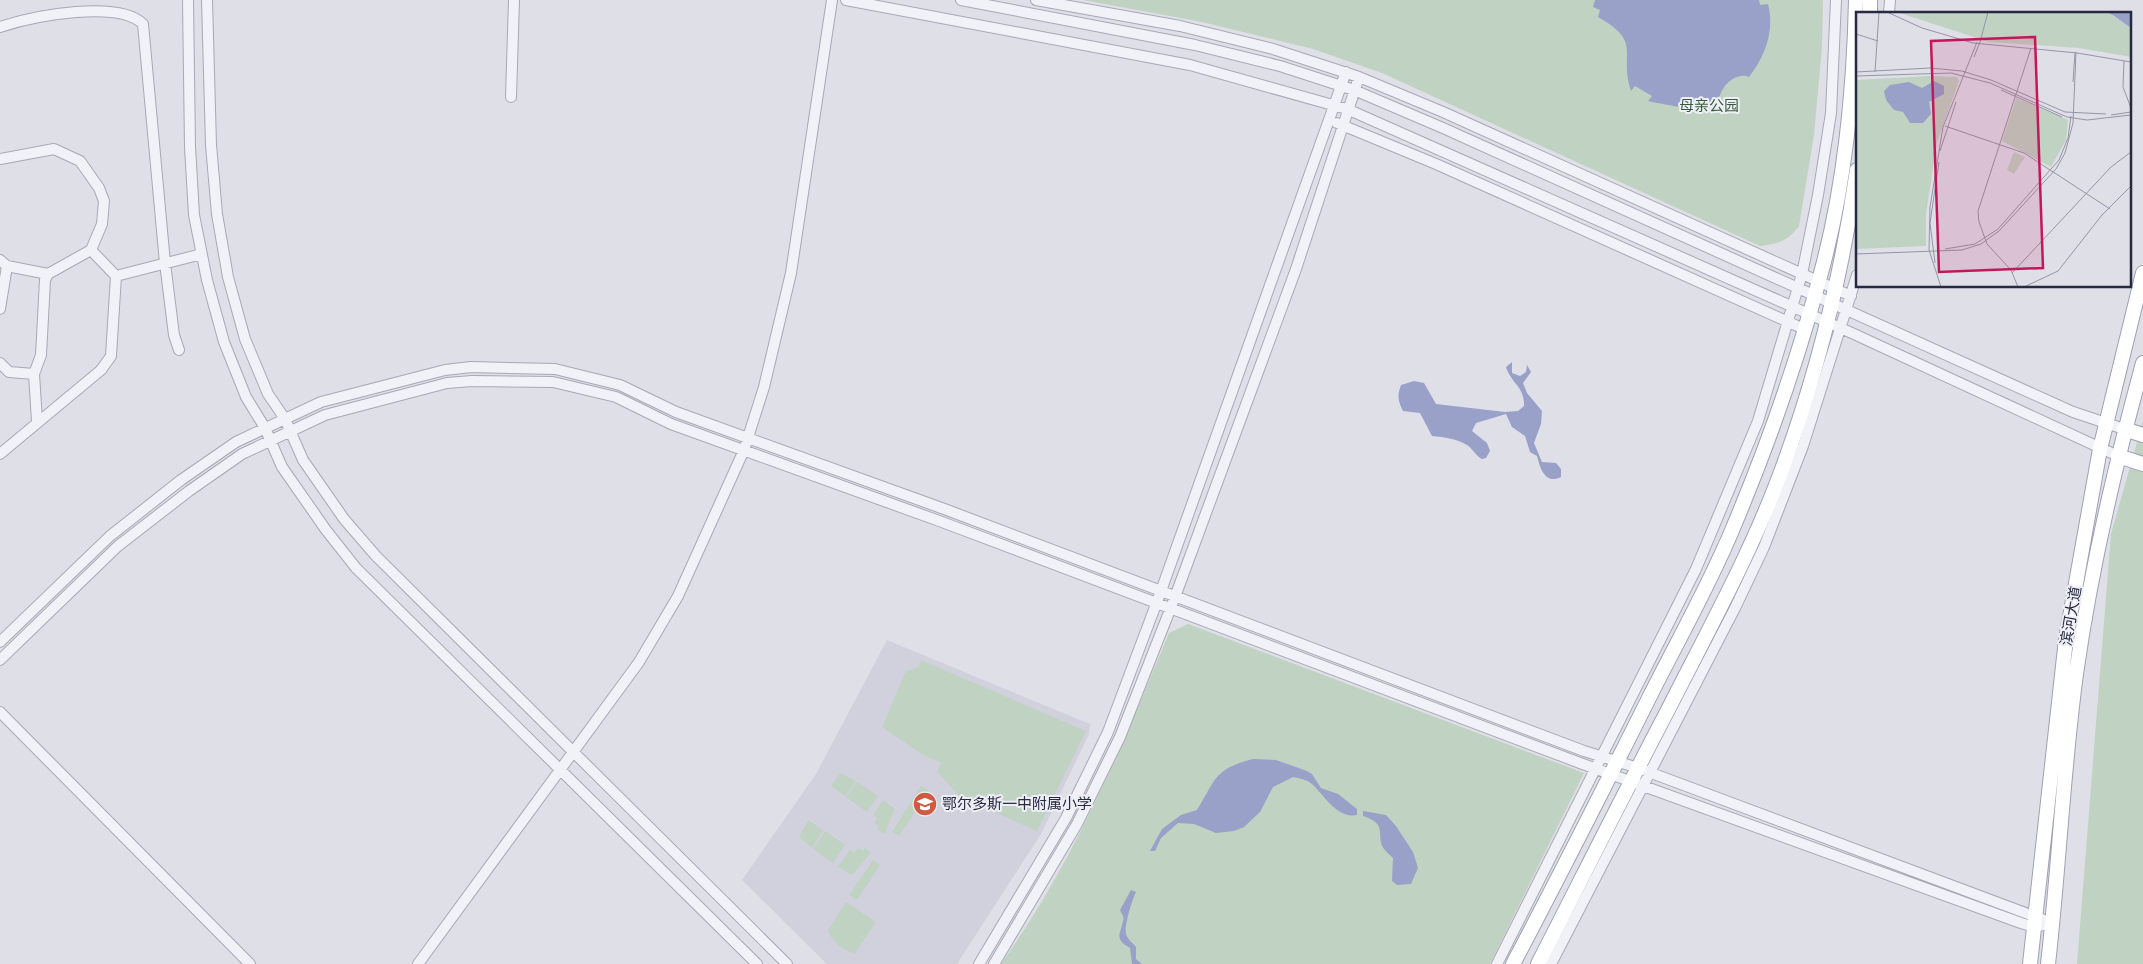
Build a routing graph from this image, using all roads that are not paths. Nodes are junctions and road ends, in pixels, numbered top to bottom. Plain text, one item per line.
1 (188, 0) edge
2 (208, 0) edge
3 (514, 0) edge
4 (832, 0) edge
5 (846, 0) edge
6 (961, 0) edge
7 (1036, 0) edge
8 (1836, 0) edge
9 (1856, 0) edge
10 (0, 27) edge
11 (1346, 72) junction
12 (1359, 77) junction
13 (1341, 85) junction
14 (1354, 90) junction
15 (511, 97) dead end
16 (1334, 105) junction
17 (1347, 109) junction
18 (1329, 120) junction
19 (1342, 125) junction
20 (0, 159) edge
21 (1856, 176) edge
22 (91, 250) junction
23 (201, 252) junction
24 (3, 263) edge
25 (165, 263) junction
26 (2143, 273) edge
27 (48, 274) junction
28 (1802, 274) junction
29 (116, 276) junction
30 (1856, 278) edge
31 (1818, 282) junction
32 (1798, 288) junction
33 (1836, 289) junction
34 (1814, 296) junction
35 (1850, 296) junction
36 (1832, 305) junction
37 (1792, 307) junction
38 (0, 309) edge
39 (1846, 311) junction
40 (1809, 314) junction
41 (1788, 321) junction
42 (1828, 322) junction
43 (1841, 328) junction
44 (1804, 329) junction
45 (179, 350) dead end
46 (0, 363) edge
47 (2143, 363) edge
48 (34, 374) junction
49 (284, 419) junction
50 (37, 421) junction
51 (2105, 423) junction
52 (266, 428) junction
53 (2124, 429) junction
54 (290, 431) junction
55 (2143, 435) edge
56 (748, 438) junction
57 (271, 440) junction
58 (2100, 449) junction
59 (744, 450) junction
60 (0, 454) edge
61 (2118, 456) junction
62 (2143, 464) edge
63 (1161, 591) junction
64 (1175, 596) junction
65 (1156, 604) junction
66 (1170, 609) junction
67 (0, 642) edge
68 (0, 660) edge
69 (0, 712) edge
70 (573, 752) junction
71 (1600, 757) junction
72 (1594, 768) junction
73 (1614, 769) junction
74 (560, 770) junction
75 (1643, 770) junction
76 (1638, 784) junction
77 (2035, 921) junction
78 (2052, 923) junction
79 (250, 964) edge
80 (418, 964) edge
81 (757, 964) edge
82 (788, 964) edge
83 (979, 964) edge
84 (994, 964) edge
85 (1497, 964) edge
86 (1513, 964) edge
87 (1538, 964) edge
88 (1551, 964) edge
89 (2030, 964) edge
90 (2048, 964) edge

1 - 23 street
2 - 49 street
3 - 15 street
4 - 56 street
5 - 16 street
6 - 13 street
7 - 11 street
8 - 28 street
9 - 31 main road
10 - 25 street
11 - 12 street
11 - 13 street
12 - 14 street
12 - 28 street
13 - 14 street
13 - 16 street
14 - 17 street
14 - 32 street
16 - 17 street
16 - 18 street
17 - 19 street
17 - 37 street
18 - 19 street
18 - 63 street
19 - 41 street
19 - 64 street
20 - 22 street
21 - 33 main road
22 - 27 street
22 - 29 street
23 - 25 street
23 - 52 street
24 - 27 street
24 - 38 street
25 - 29 street
25 - 45 street
26 - 51 main road, 滨河大道
27 - 48 street
28 - 31 street
28 - 32 street
29 - 50 street
30 - 35 street
31 - 33 street
31 - 34 main road
32 - 34 street
32 - 37 street
33 - 35 street
33 - 36 main road
34 - 36 street
34 - 40 main road
35 - 39 street
36 - 39 street
36 - 42 main road
37 - 40 street
37 - 41 street
39 - 43 street
39 - 51 street
40 - 42 street
40 - 44 main road
41 - 44 street
41 - 71 street
42 - 43 street
42 - 75 main road
43 - 58 street
43 - 75 street
44 - 73 main road
46 - 48 street
47 - 53 main road, 滨河大道
48 - 50 street
49 - 52 street
49 - 54 street
49 - 56 street
50 - 60 street
51 - 53 street
51 - 58 main road, 滨河大道
52 - 57 street
52 - 67 street
53 - 55 main road
53 - 61 main road, 滨河大道
54 - 57 street
54 - 59 street
54 - 70 street
56 - 59 street
56 - 63 street
57 - 68 street
57 - 74 street
58 - 61 street
58 - 77 main road, 滨河大道
59 - 65 street
59 - 70 street
61 - 62 main road
61 - 78 main road, 滨河大道
63 - 64 street
63 - 65 street
64 - 66 street
64 - 71 street
65 - 66 street
65 - 83 street
66 - 72 street
66 - 84 street
69 - 79 street
70 - 74 street
70 - 82 street
71 - 72 street
71 - 73 street
72 - 73 street
72 - 85 street
73 - 75 street
73 - 76 street
73 - 86 main road
74 - 80 street
74 - 81 street
75 - 76 main road
75 - 77 street
76 - 77 street
76 - 87 main road
76 - 88 street
77 - 78 street
77 - 89 main road, 滨河大道
78 - 90 main road, 滨河大道

